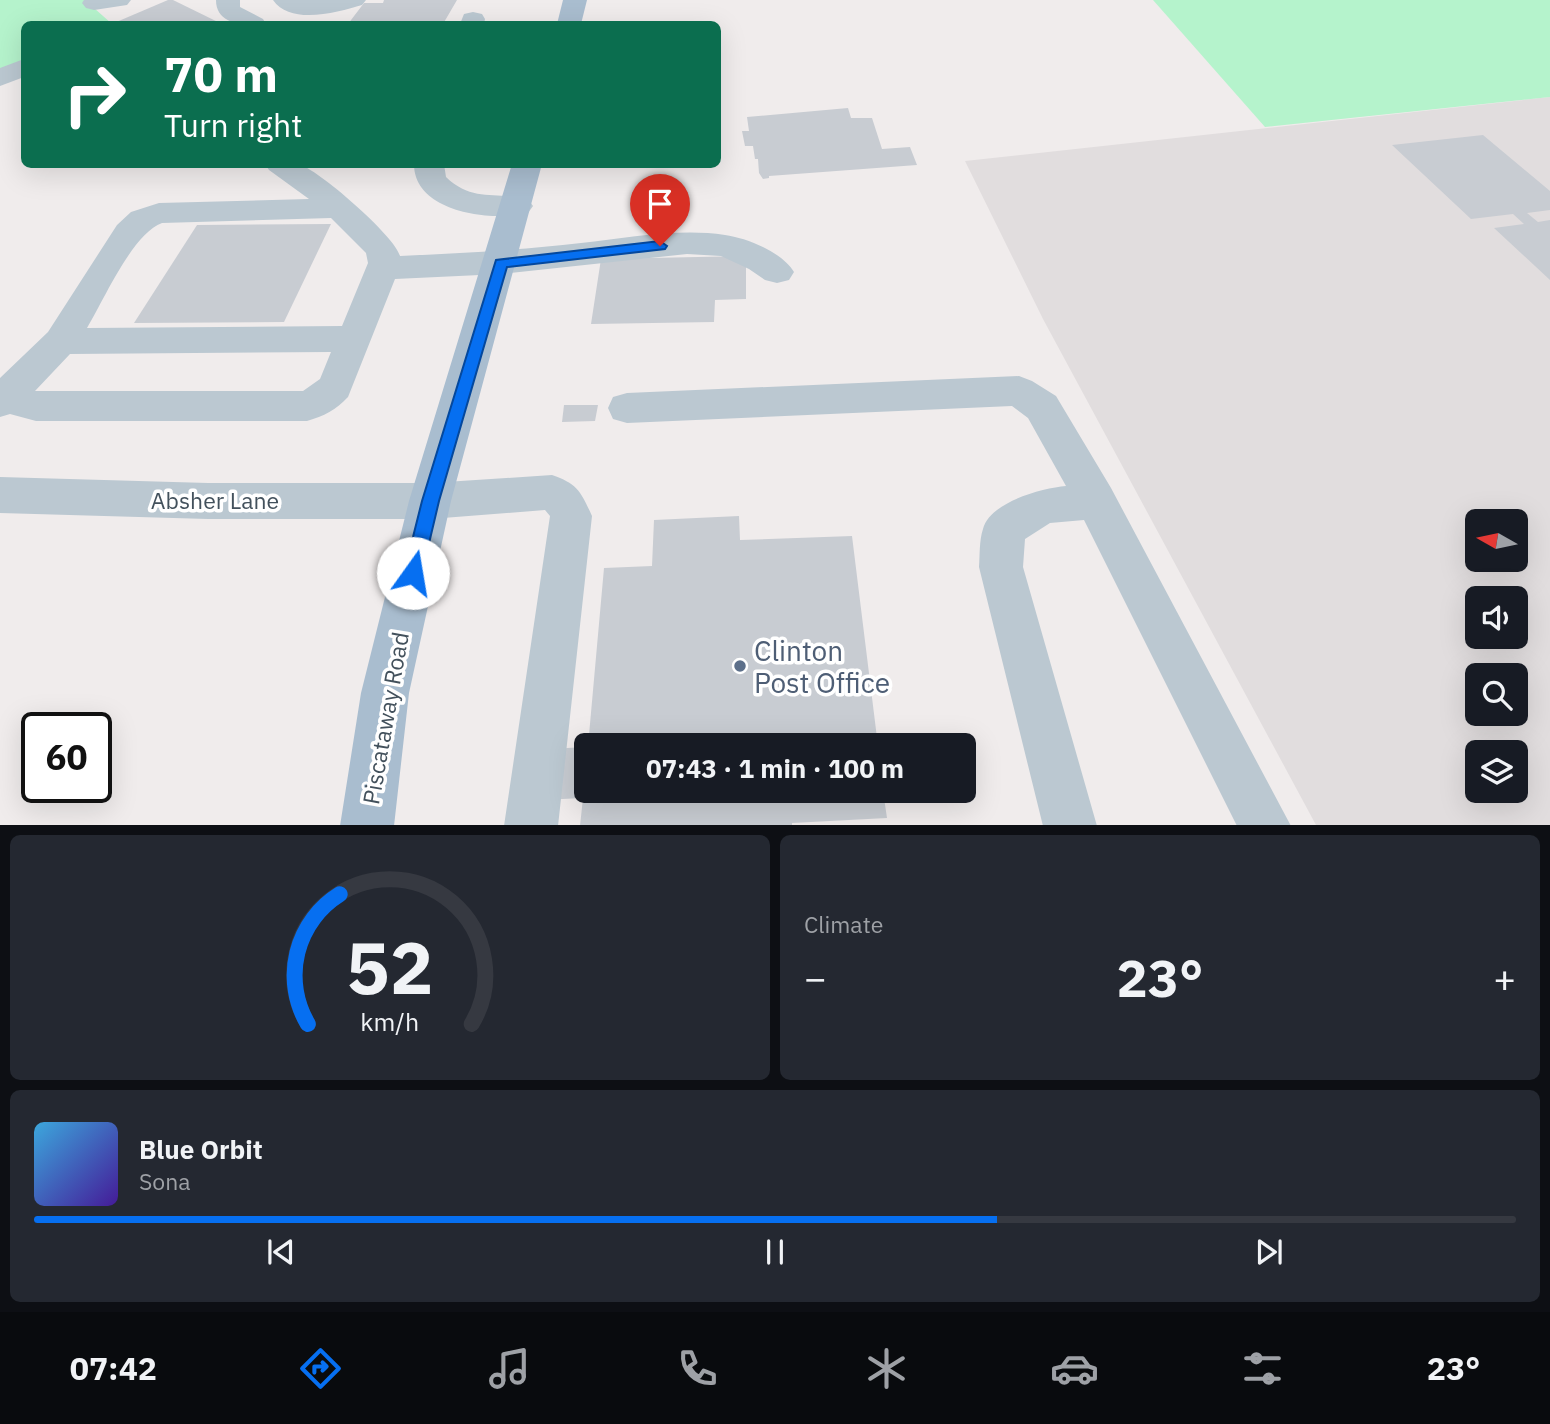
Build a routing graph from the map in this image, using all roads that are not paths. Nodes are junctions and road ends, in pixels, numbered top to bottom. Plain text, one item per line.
1 (119, 0) edge
2 (228, 0) edge
3 (285, 0) edge
4 (354, 0) edge
5 (575, 0) edge
6 (94, 3) dead end
7 (248, 21) edge
8 (570, 21) edge
9 (21, 68) edge
10 (0, 78) edge
11 (285, 168) edge
12 (430, 168) edge
13 (526, 168) edge
14 (517, 206) junction
15 (339, 208) junction
16 (501, 263) junction
17 (383, 268) junction
18 (777, 272) dead end
19 (354, 339) junction
20 (61, 341) junction
21 (2, 399) edge
22 (627, 408) dead end
23 (0, 495) edge
24 (430, 501) junction
25 (1096, 501) junction
26 (366, 825) edge
27 (531, 825) edge
28 (1070, 825) edge
29 (1265, 825) edge

1 - 6 street
2 - 7 street
3 - 4 street
5 - 8 main road
9 - 10 street
11 - 15 street
12 - 14 street
13 - 14 main road, Piscataway Road
14 - 16 main road, Piscataway Road
15 - 17 street
15 - 20 street
16 - 17 street
16 - 18 street
16 - 24 main road, Piscataway Road
17 - 19 street
19 - 20 street
19 - 21 street
20 - 21 street
22 - 25 street
23 - 24 street, Absher Lane
24 - 26 main road, Piscataway Road
24 - 27 street, Absher Lane
25 - 28 street
25 - 29 street

